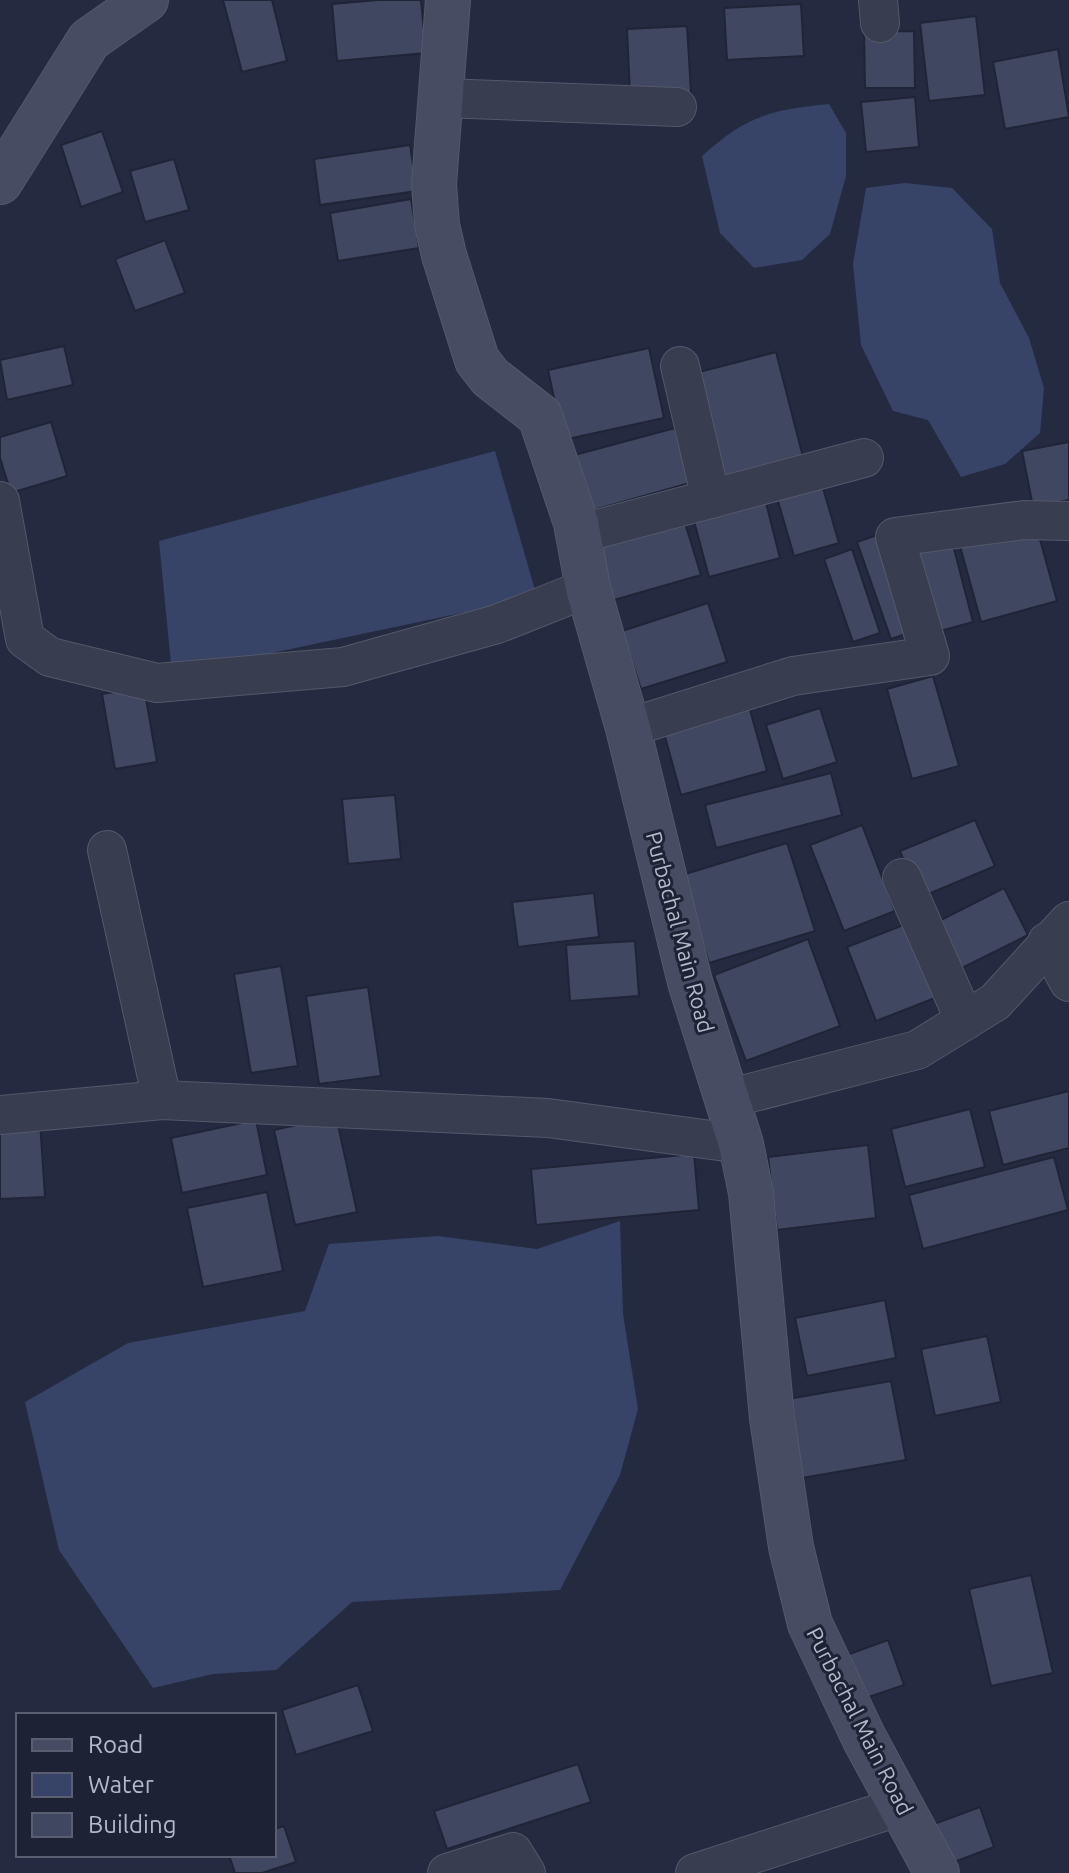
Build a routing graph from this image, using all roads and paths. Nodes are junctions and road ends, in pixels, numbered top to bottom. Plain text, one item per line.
1 (146, 0) edge
2 (448, 0) edge
3 (442, 98) junction
4 (677, 107) dead end
5 (0, 182) edge
6 (680, 366) dead end
7 (864, 458) dead end
8 (711, 499) junction
9 (0, 501) edge
10 (1069, 521) edge
11 (579, 534) junction
12 (588, 588) junction
13 (628, 728) junction
14 (107, 850) dead end
15 (902, 878) dead end
16 (1058, 932) edge
17 (1069, 982) edge
18 (965, 1021) junction
19 (727, 1099) junction
20 (162, 1100) junction
21 (0, 1115) edge
22 (741, 1144) junction
23 (901, 1806) junction
24 (447, 1873) edge
25 (526, 1873) edge
26 (695, 1873) edge
27 (937, 1873) edge

1 - 5 street
2 - 3 street, Purbachal Main Road
3 - 4 street
3 - 11 street, Purbachal Main Road
6 - 8 street
7 - 8 street
8 - 11 street
9 - 12 street
10 - 13 street
11 - 12 street, Purbachal Main Road
12 - 13 street, Purbachal Main Road
13 - 19 street, Purbachal Main Road
14 - 20 street
15 - 18 street
16 - 17 street
16 - 18 street
18 - 19 street
19 - 22 street, Purbachal Main Road
20 - 21 street
20 - 22 street
22 - 23 street, Purbachal Main Road
23 - 26 street
23 - 27 street, Purbachal Main Road
24 - 25 street

